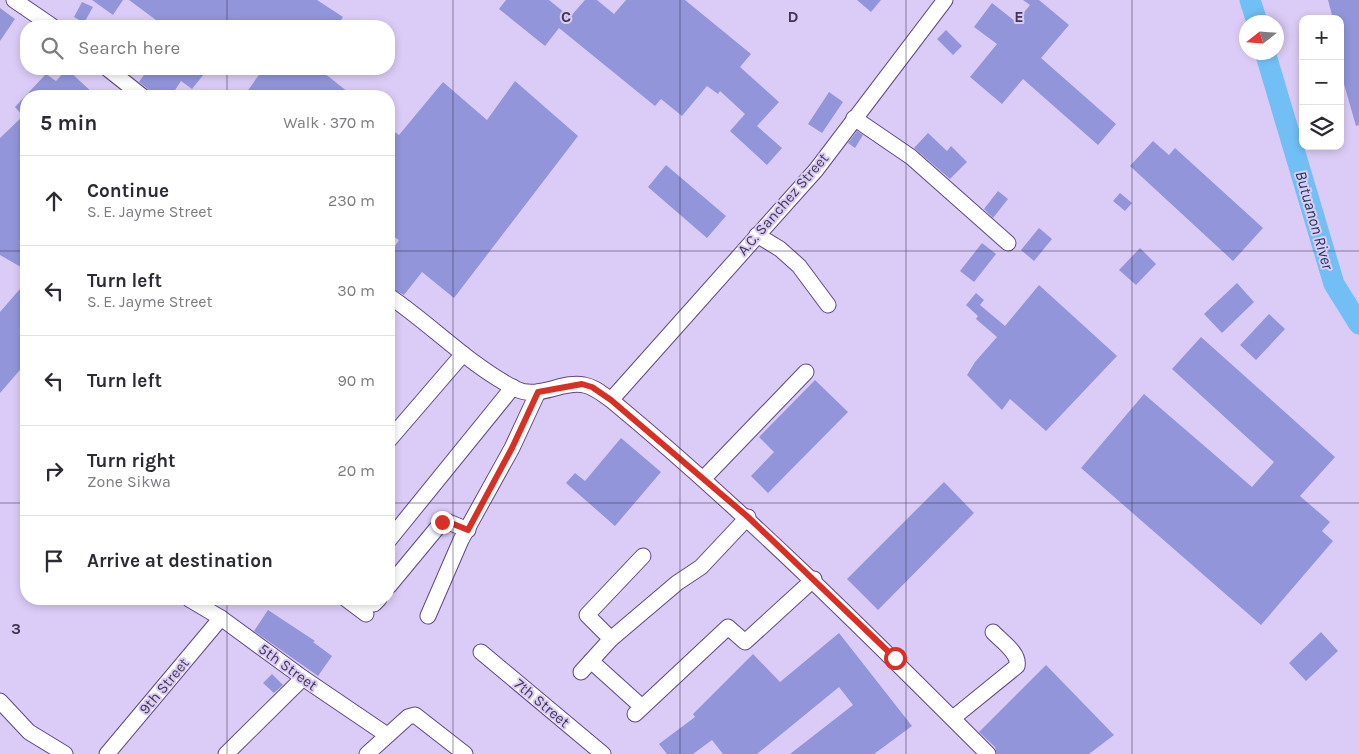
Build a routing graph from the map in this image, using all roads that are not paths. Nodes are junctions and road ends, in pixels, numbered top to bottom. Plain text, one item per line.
1 (14, 0) edge
2 (945, 0) edge
3 (43, 20) edge
4 (116, 75) edge
5 (134, 90) edge
6 (854, 118) junction
7 (757, 236) junction
8 (1008, 243) dead end
9 (395, 301) edge
10 (828, 305) dead end
11 (463, 354) junction
12 (806, 372) dead end
13 (513, 387) junction
14 (538, 392) junction
15 (611, 400) junction
16 (395, 433) edge
17 (703, 479) junction
18 (748, 517) junction
19 (468, 530) junction
20 (395, 533) edge
21 (643, 556) dead end
22 (395, 579) edge
23 (814, 580) junction
24 (199, 605) edge
25 (428, 616) dead end
26 (221, 618) junction
27 (993, 632) dead end
28 (612, 639) junction
29 (481, 652) dead end
30 (303, 678) junction
31 (0, 701) edge
32 (953, 718) junction
33 (388, 735) junction
34 (65, 754) edge
35 (107, 754) edge
36 (226, 754) edge
37 (367, 754) edge
38 (465, 754) edge
39 (603, 754) edge
40 (988, 754) edge

1 - 3 street
2 - 6 street, A.C. Sanchez Street
4 - 5 street
6 - 7 street, A.C. Sanchez Street
6 - 8 street
7 - 10 street
7 - 15 street, A.C. Sanchez Street
9 - 11 street
11 - 13 street
11 - 16 street
12 - 17 street
13 - 14 street
13 - 20 street
14 - 15 street
14 - 19 street
15 - 17 street
17 - 18 street
18 - 23 street
18 - 28 street
19 - 22 street
19 - 25 street
21 - 28 street
23 - 28 street
23 - 32 street
24 - 26 street, 5th Street
26 - 30 street, 5th Street
26 - 35 street, 9th Street
27 - 32 street
29 - 39 street, 7th Street
30 - 33 street, 5th Street
30 - 36 street
31 - 34 street
32 - 40 street
33 - 37 street
33 - 38 street

